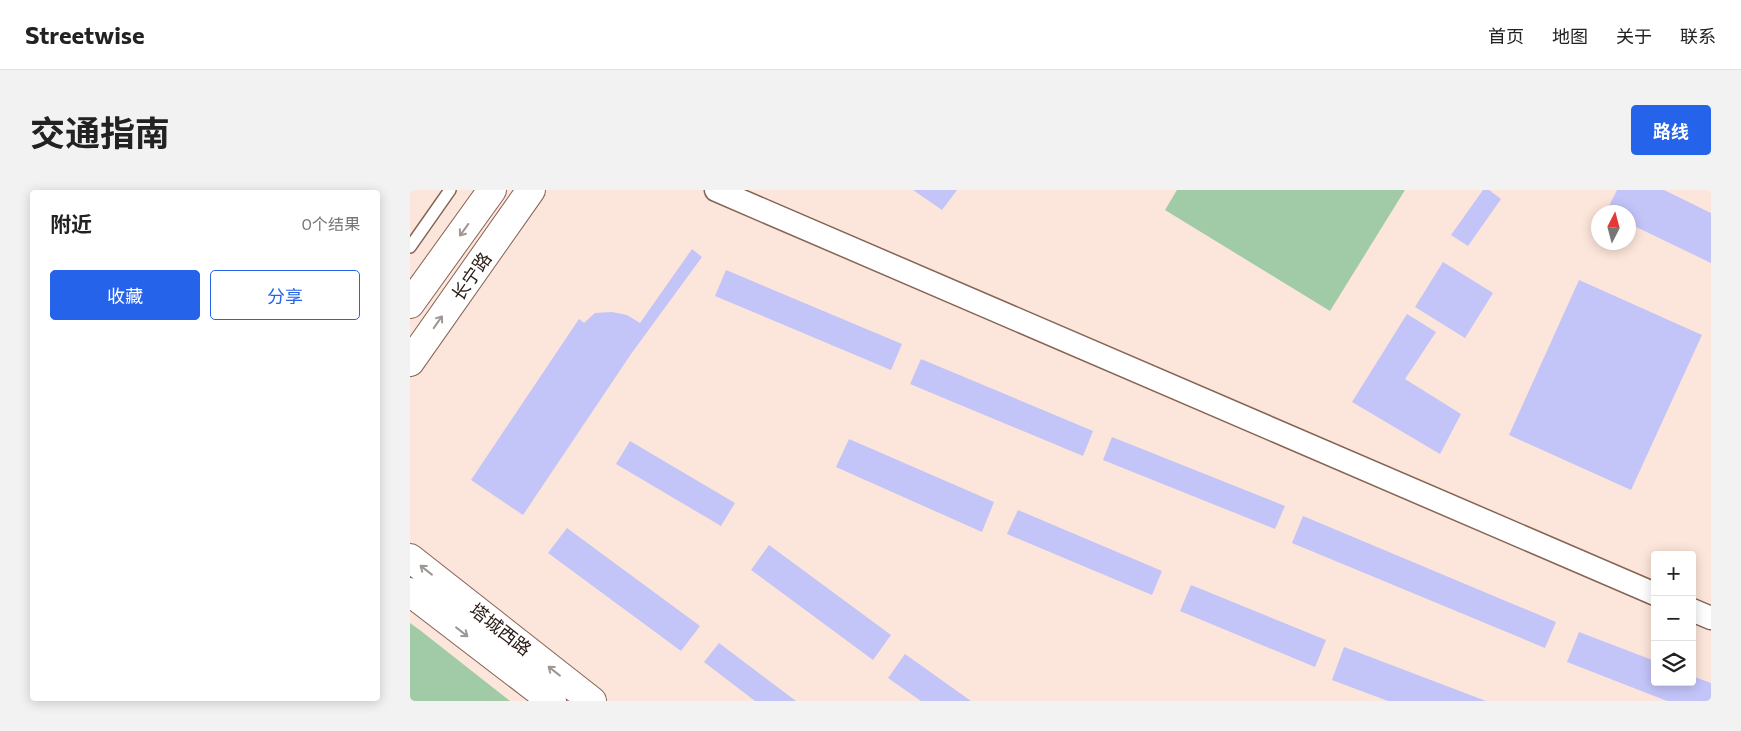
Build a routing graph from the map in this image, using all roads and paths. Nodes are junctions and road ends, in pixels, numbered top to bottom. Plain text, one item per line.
1 (450, 190) edge
2 (492, 190) edge
3 (531, 190) edge
4 (716, 190) edge
5 (410, 247) edge
6 (410, 304) edge
7 (410, 362) edge
8 (410, 558) edge
9 (410, 592) edge
10 (1651, 592) edge
11 (1696, 612) edge
12 (1711, 618) edge
13 (552, 701) edge
14 (592, 701) edge

1 - 5 lane
2 -> 6 main road, 长宁路
7 -> 3 main road, 长宁路
4 - 10 street
14 -> 8 main road, 塔城西路
9 -> 13 main road, 塔城西路
11 - 12 street

